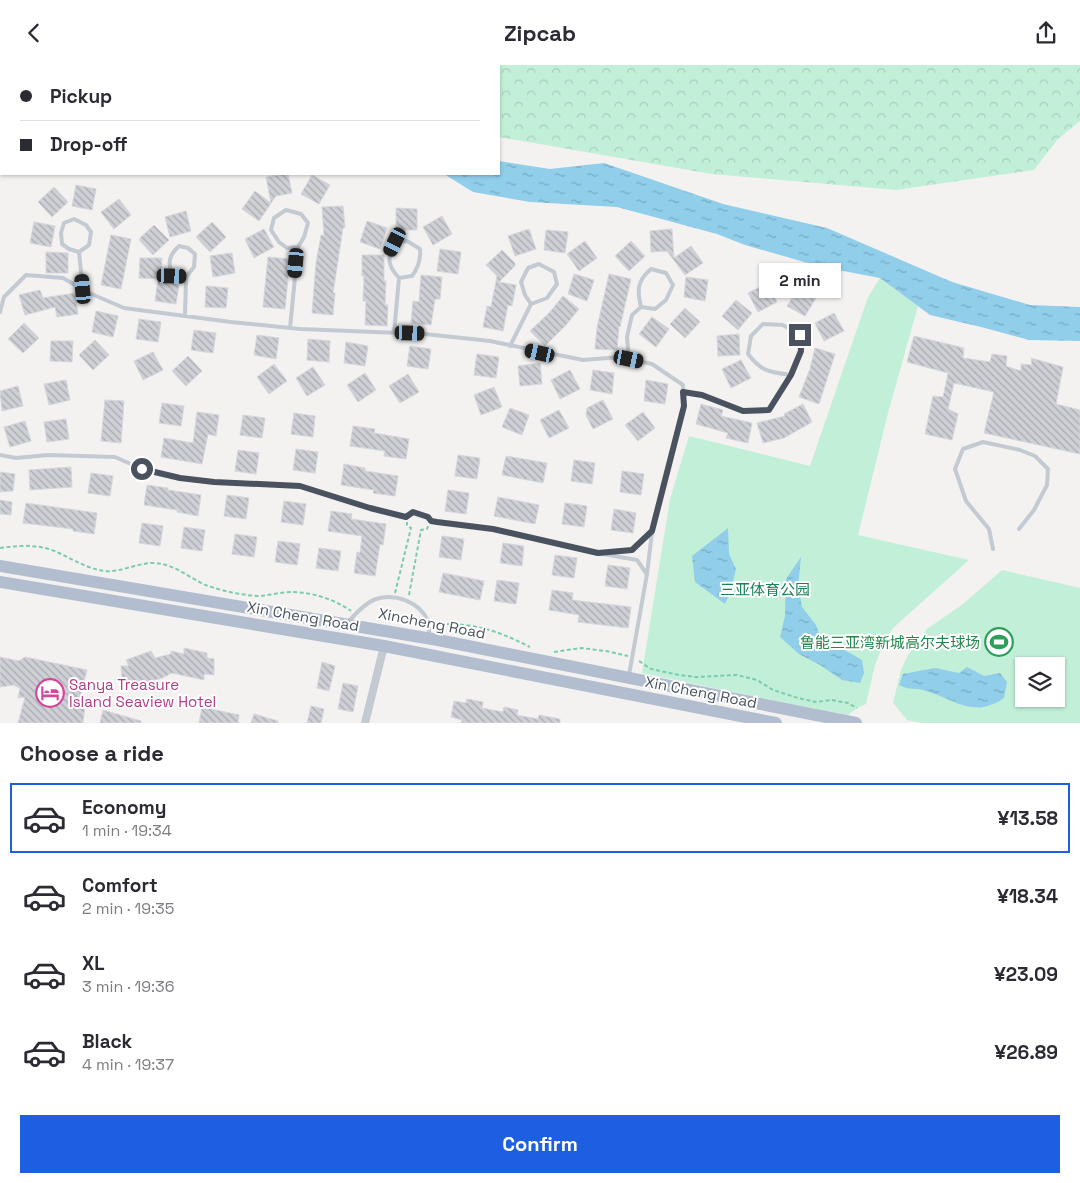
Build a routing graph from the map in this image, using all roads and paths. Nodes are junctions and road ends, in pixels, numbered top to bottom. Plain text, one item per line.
1 (298, 247) junction
2 (80, 252) junction
3 (186, 277) junction
4 (400, 278) junction
5 (83, 289) junction
6 (531, 304) junction
7 (641, 307) junction
8 (0, 311) edge
9 (185, 316) junction
10 (290, 328) junction
11 (394, 333) junction
12 (510, 346) junction
13 (629, 359) junction
14 (791, 375) junction
15 (683, 392) junction
16 (0, 455) edge
17 (409, 515) junction
18 (430, 519) junction
19 (1019, 529) dead end
20 (652, 531) junction
21 (0, 548) edge
22 (993, 549) dead end
23 (598, 553) junction
24 (0, 566) edge
25 (647, 574) junction
26 (0, 582) edge
27 (394, 597) junction
28 (408, 600) junction
29 (355, 614) junction
30 (346, 624) junction
31 (429, 632) junction
32 (384, 646) junction
33 (530, 647) dead end
34 (553, 652) dead end
35 (632, 657) junction
36 (629, 679) junction
37 (857, 708) dead end
38 (365, 723) edge
39 (776, 723) edge
40 (856, 723) edge

1 - 1 lane
1 - 10 lane
2 - 2 lane
2 - 5 lane
3 - 3 lane
3 - 9 lane
4 - 4 lane
4 - 11 lane
5 - 8 lane
5 - 9 lane
6 - 6 lane
6 - 12 lane
7 - 7 lane
7 - 13 lane
9 - 10 lane
10 - 11 lane
11 - 12 lane
12 - 13 lane
13 - 15 lane
14 - 14 lane
14 - 15 lane
15 - 20 lane
16 - 17 lane
17 - 18 lane
17 - 27 path
18 - 23 lane
18 - 28 path
19 - 22 lane
20 - 23 lane
20 - 25 lane
21 - 29 path
23 - 25 lane
24 - 30 main road, Xincheng Road
25 - 35 lane
26 - 32 main road, Xin Cheng Road
27 - 28 lane
27 - 29 lane
28 - 31 lane
29 - 30 lane
30 - 31 main road, Xincheng Road
31 - 33 path
31 - 36 main road, Xincheng Road
32 - 38 street
32 - 39 main road, Xin Cheng Road
34 - 35 path
35 - 36 lane
35 - 37 path
36 - 40 main road, Xincheng Road

